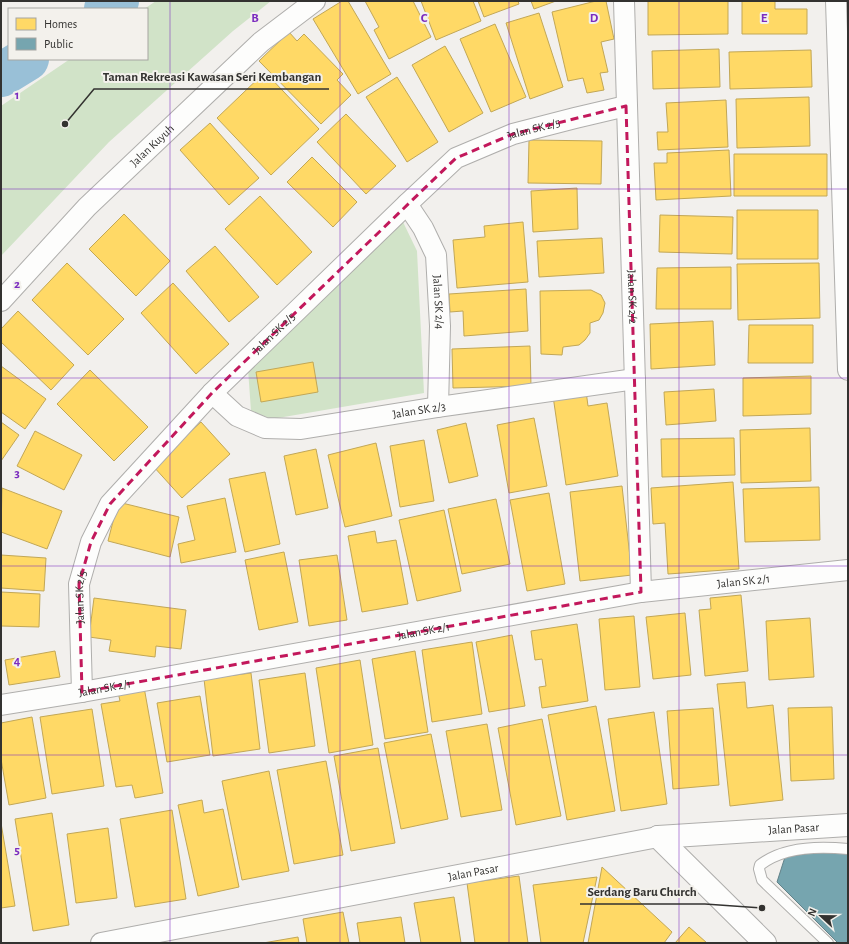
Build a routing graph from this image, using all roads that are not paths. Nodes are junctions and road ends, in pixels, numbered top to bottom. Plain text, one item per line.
1 (315, 1) edge
2 (624, 1) edge
3 (836, 1) edge
4 (843, 69) edge
5 (626, 106) junction
6 (407, 204) junction
7 (1, 301) edge
8 (848, 370) edge
9 (635, 379) junction
10 (212, 393) junction
11 (438, 407) junction
12 (848, 570) edge
13 (641, 592) junction
14 (82, 692) junction
15 (1, 705) edge
16 (848, 824) edge
17 (658, 837) junction
18 (848, 849) edge
19 (101, 943) edge
20 (765, 943) edge
21 (828, 943) edge

1 - 7 street, Jalan Kuyuh
2 - 5 street, Jalan SK 2/2
3 - 4 street
4 - 8 street
5 - 6 street, Jalan SK 2/5
5 - 9 street, Jalan SK 2/2
6 - 10 street, Jalan SK 2/5
6 - 11 street, Jalan SK 2/4
9 - 11 street, Jalan SK 2/3
9 - 13 street, Jalan SK 2/2
10 - 11 street, Jalan SK 2/3
10 - 14 street, Jalan SK 2/5
12 - 13 street, Jalan SK 2/1
13 - 14 street, Jalan SK 2/1
14 - 15 street, Jalan SK 2/1
16 - 17 street, Jalan Pasar
17 - 19 street, Jalan Pasar
17 - 20 street
18 - 21 lane

